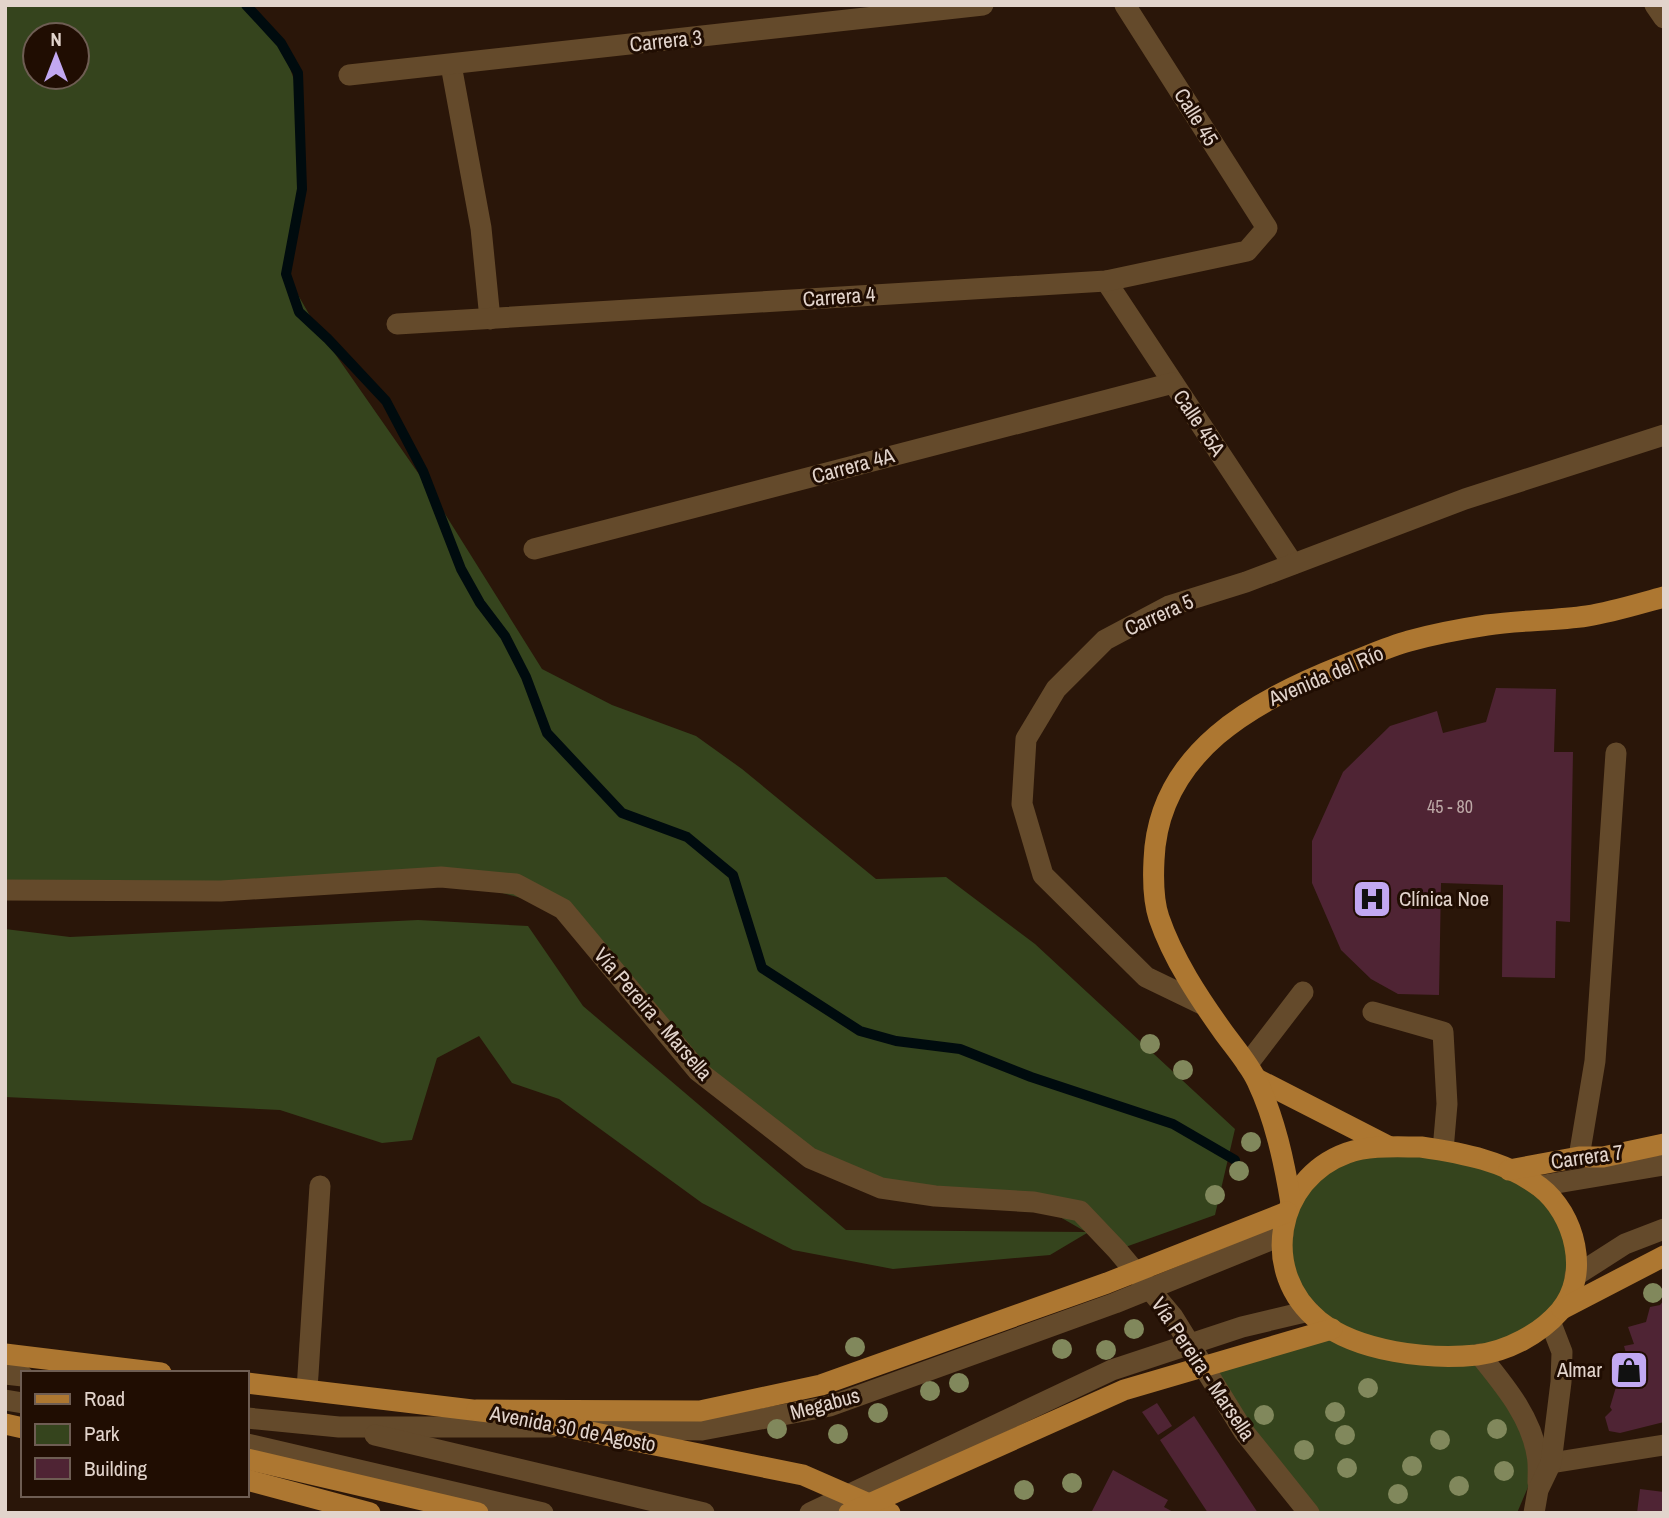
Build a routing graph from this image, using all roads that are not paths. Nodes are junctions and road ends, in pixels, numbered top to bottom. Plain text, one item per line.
1 (983, 5) edge
2 (1125, 5) edge
3 (1655, 5) edge
4 (1664, 18) edge
5 (451, 65) junction
6 (349, 75) dead end
7 (1267, 228) joint
8 (1106, 281) junction
9 (490, 319) junction
10 (397, 324) dead end
11 (1172, 383) junction
12 (1664, 435) edge
13 (534, 549) dead end
14 (1293, 564) junction
15 (1664, 597) edge
16 (1616, 753) dead end
17 (5, 890) edge
18 (1303, 992) dead end
19 (1204, 1004) junction
20 (1373, 1012) dead end
21 (1252, 1072) junction
22 (1664, 1144) edge
23 (1390, 1147) junction
24 (1443, 1150) junction
25 (1579, 1157) junction
26 (1664, 1164) edge
27 (1509, 1170) junction
28 (320, 1186) dead end
29 (1539, 1186) junction
30 (1289, 1207) junction
31 (1664, 1229) edge
32 (1283, 1235) junction
33 (1664, 1256) edge
34 (1575, 1276) junction
35 (1309, 1311) junction
36 (1556, 1315) junction
37 (1332, 1329) junction
38 (5, 1354) edge
39 (1479, 1354) junction
40 (145, 1371) edge
41 (248, 1383) edge
42 (307, 1390) junction
43 (248, 1406) edge
44 (477, 1410) junction
45 (248, 1418) edge
46 (341, 1427) junction
47 (570, 1427) junction
48 (248, 1444) edge
49 (1664, 1445) edge
50 (248, 1459) edge
51 (1551, 1463) junction
52 (248, 1480) edge
53 (1538, 1490) junction
54 (370, 1513) edge
55 (478, 1513) edge
56 (543, 1513) edge
57 (704, 1513) edge
58 (810, 1513) edge
59 (849, 1513) edge
60 (890, 1513) edge
61 (1308, 1513) edge
62 (1524, 1513) edge
63 (1534, 1513) edge

1 - 5 street, Carrera 3
2 - 7 street, Calle 45
3 - 4 street
5 - 6 street, Carrera 3
5 - 9 street
7 - 8 street, Carrera 4
8 - 9 street, Carrera 4
8 - 11 street, Calle 45A
9 - 10 street, Carrera 4
11 - 13 street, Carrera 4A
11 - 14 street, Calle 45A
12 - 14 street, Carrera 5
14 - 19 street, Carrera 5
15 - 19 main road, Avenida del Río
16 - 25 street
17 - 61 street, Vía Pereira - Marsella
18 - 21 street
19 - 21 main road, Avenida del Río
20 - 24 street
21 - 23 main road, Avenida del Río
21 - 30 main road, Avenida del Río
22 - 25 main road, Carrera 7
23 - 24 main road
23 - 30 main road
24 - 27 main road
25 - 27 main road, Carrera 7
26 - 29 street
27 - 29 main road
28 - 42 street
29 - 34 main road
30 - 32 main road
30 - 44 main road
31 - 34 street
32 - 35 main road
32 - 47 street, Megabus
33 - 36 main road
34 - 36 main road
35 - 37 main road
35 - 58 street
36 - 39 main road
36 - 51 street
37 - 39 main road
37 - 59 main road
38 - 40 main road
39 - 53 street
41 - 42 main road, Avenida 30 de Agosto
42 - 44 main road, Avenida 30 de Agosto
43 - 46 street, Megabus
44 - 47 main road, Avenida 30 de Agosto
45 - 46 street, Megabus
46 - 47 street, Megabus
46 - 57 street, Megabus
47 - 60 main road, Avenida 30 de Agosto
48 - 56 street
49 - 51 street
50 - 55 main road
51 - 53 street
52 - 54 main road
53 - 62 street
53 - 63 street

